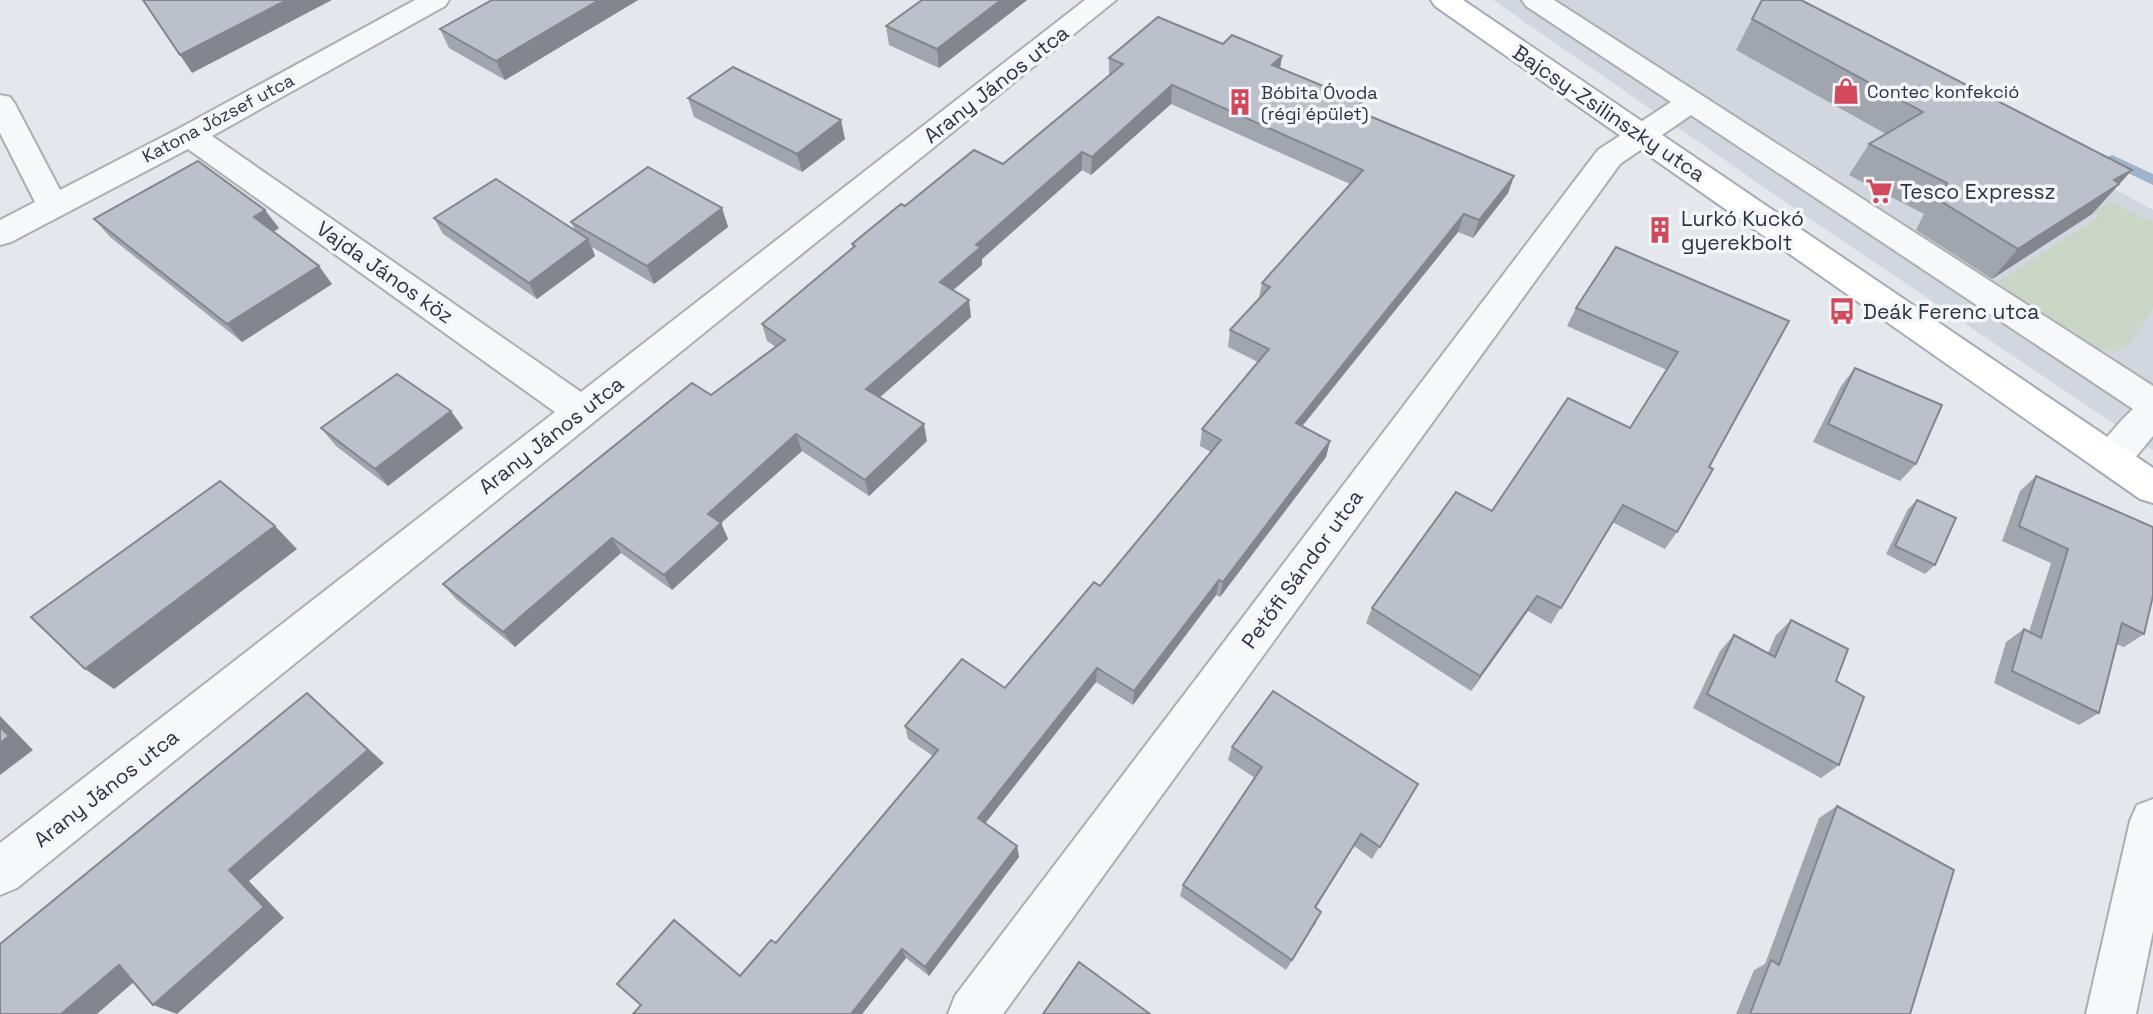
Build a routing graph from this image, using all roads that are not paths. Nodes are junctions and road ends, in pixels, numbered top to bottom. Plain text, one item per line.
1 (435, 0) edge
2 (1102, 0) edge
3 (1446, 0) edge
4 (1536, 0) edge
5 (1692, 102) junction
6 (0, 104) edge
7 (1642, 135) junction
8 (188, 136) junction
9 (52, 205) junction
10 (0, 234) edge
11 (2153, 404) edge
12 (581, 411) junction
13 (2153, 413) edge
14 (2112, 459) junction
15 (2153, 488) edge
16 (2153, 821) edge
17 (0, 872) edge
18 (973, 1014) edge
19 (2111, 1014) edge

1 - 8 street, Katona József utca
2 - 12 street, Arany János utca
3 - 7 main road, Bajcsy-Zsilinszky utca
4 - 5 street
5 - 7 street, Petőfi Sándor utca
5 - 11 street
6 - 9 street
7 - 14 main road, Bajcsy-Zsilinszky utca
7 - 18 street, Petőfi Sándor utca
8 - 9 street, Katona József utca
8 - 12 street, Vajda János köz
9 - 10 street, Katona József utca
12 - 17 street, Arany János utca
13 - 14 street
14 - 15 main road, Bajcsy-Zsilinszky utca
16 - 19 street

